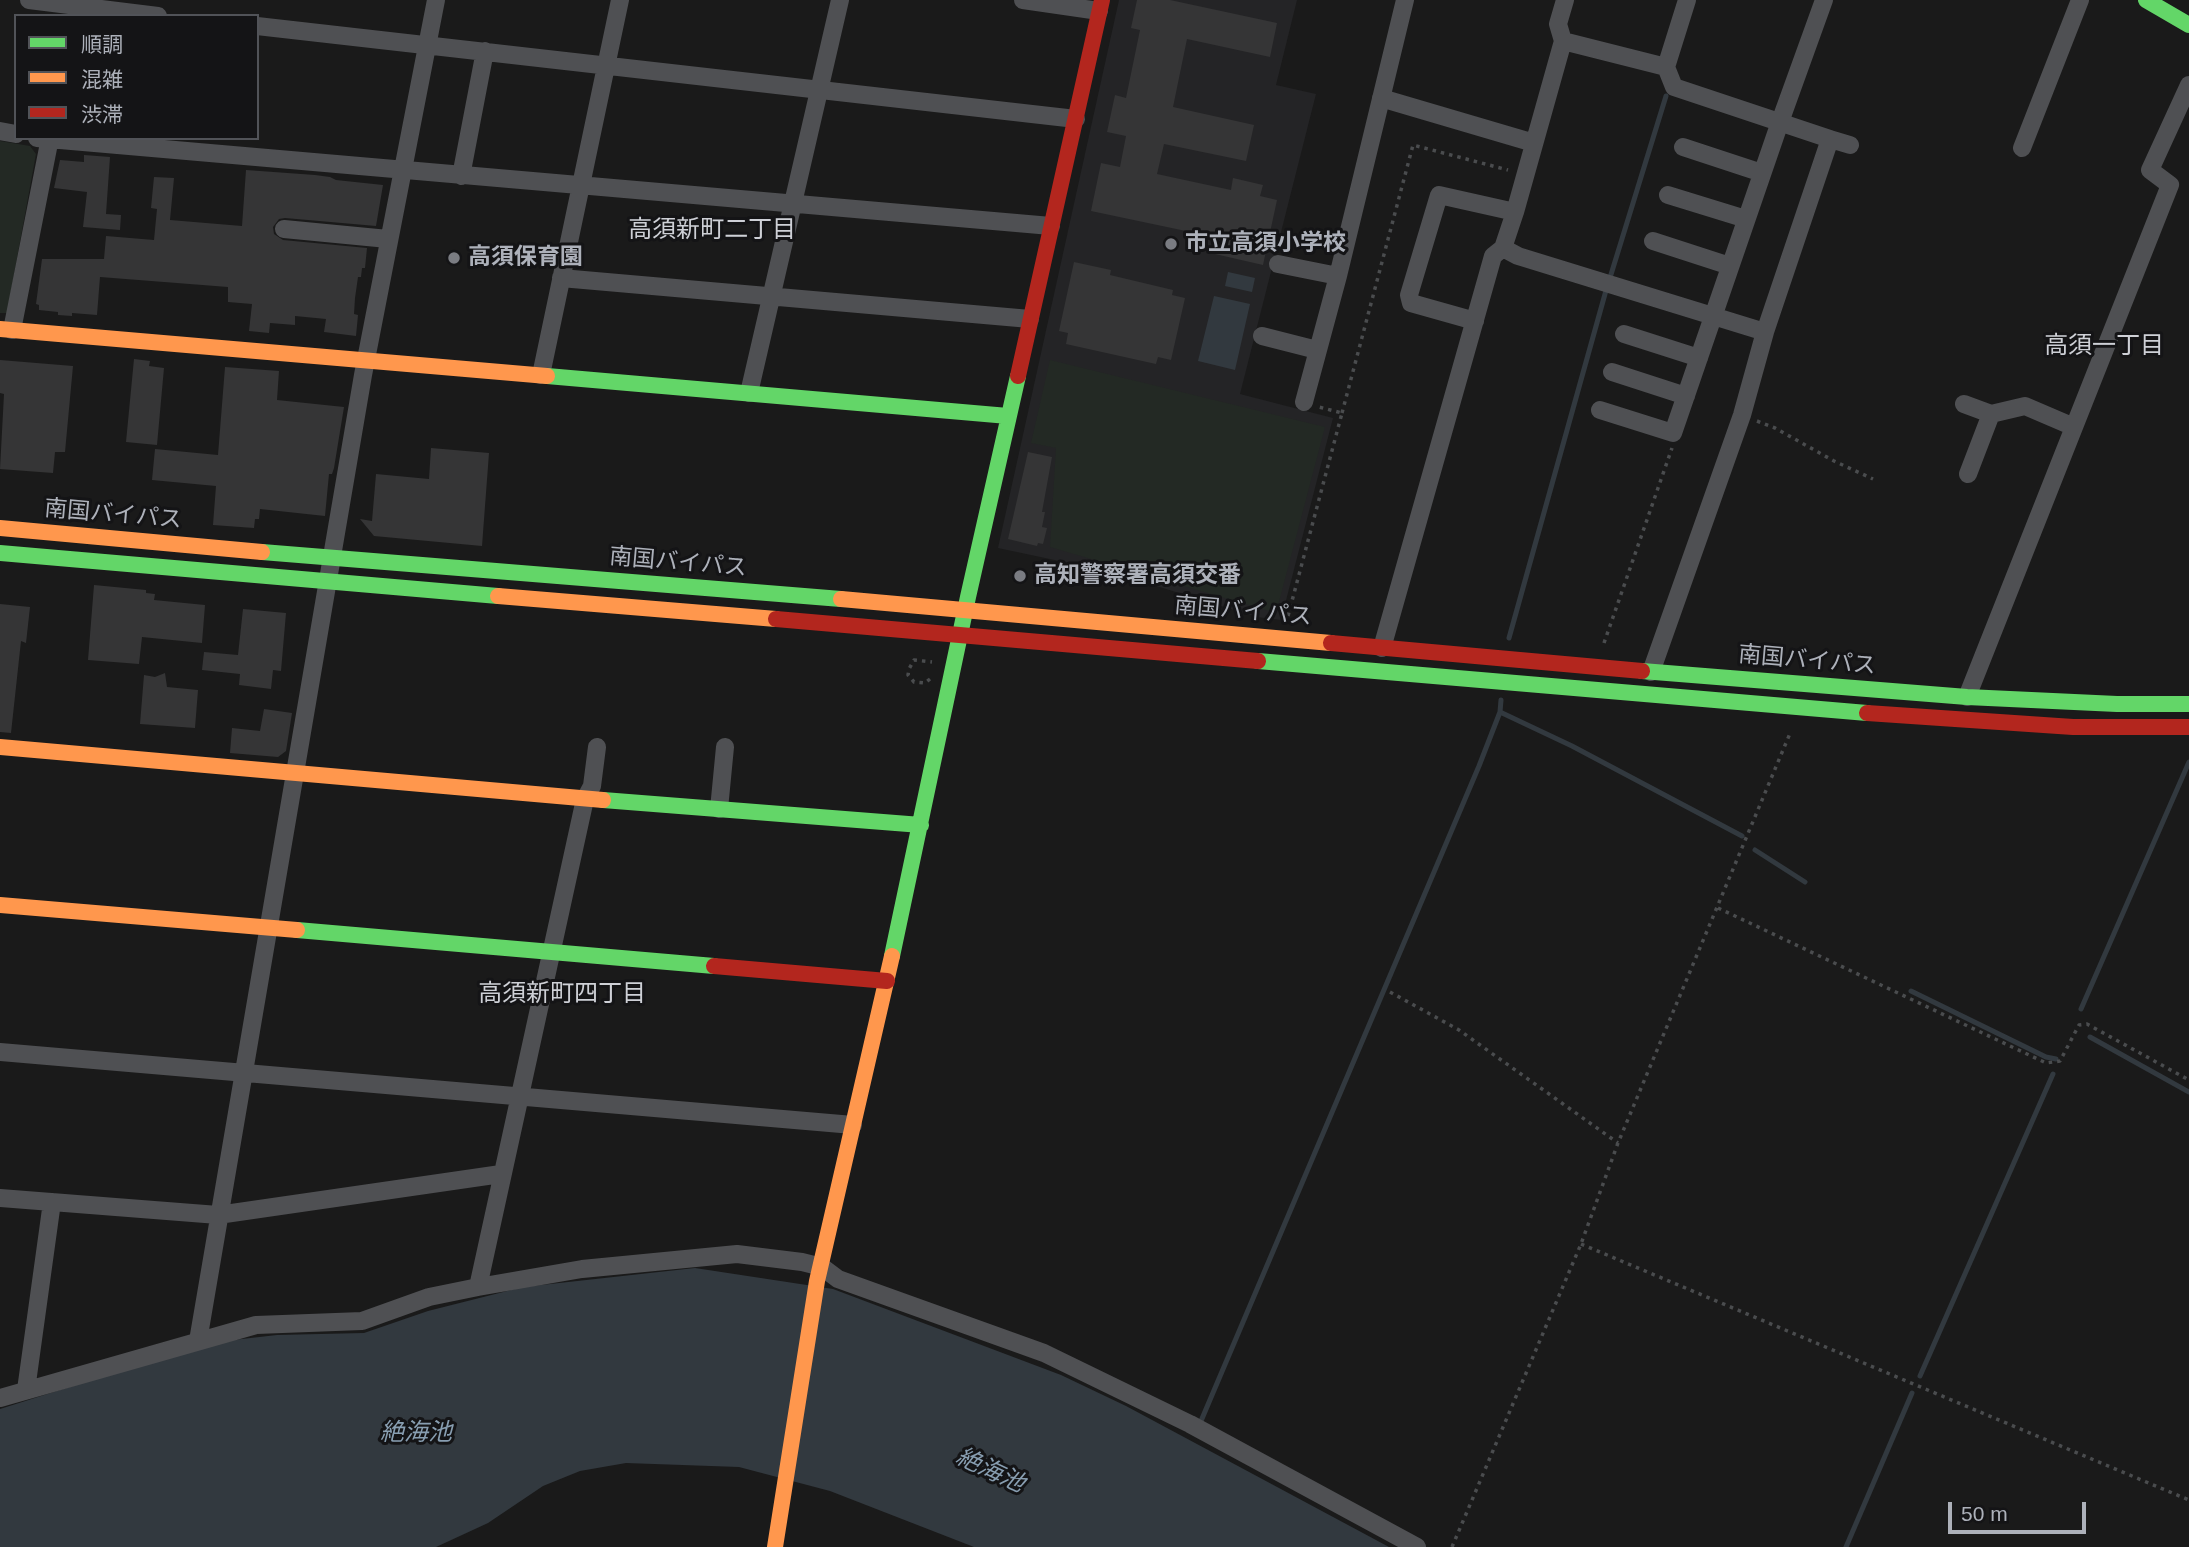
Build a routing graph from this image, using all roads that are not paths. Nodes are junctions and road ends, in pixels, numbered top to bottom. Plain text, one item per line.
1 (29, 0) edge
2 (436, 0) edge
3 (620, 0) edge
4 (840, 0) edge
5 (1023, 0) edge
6 (1405, 0) edge
7 (1565, 0) edge
8 (1687, 0) edge
9 (1824, 0) edge
10 (2080, 0) edge
11 (2146, 0) edge
12 (1100, 5) edge
13 (76, 8) edge
14 (138, 14) edge
15 (2188, 22) edge
16 (259, 26) edge
17 (1563, 41) junction
18 (426, 44) junction
19 (485, 51) junction
20 (606, 66) junction
21 (1666, 67) junction
22 (2189, 85) edge
23 (819, 90) junction
24 (1381, 98) junction
25 (1076, 119) junction
26 (1780, 122) junction
27 (1830, 139) junction
28 (45, 140) edge
29 (56, 140) edge
30 (1534, 143) junction
31 (1850, 145) dead end
32 (1683, 147) dead end
33 (2022, 148) dead end
34 (401, 170) junction
35 (1762, 173) junction
36 (461, 176) junction
37 (581, 186) junction
38 (1668, 195) dead end
39 (793, 204) junction
40 (1515, 212) junction
41 (1746, 219) junction
42 (1051, 226) junction
43 (284, 229) dead end
44 (388, 239) junction
45 (1653, 241) dead end
46 (1503, 248) junction
47 (1278, 264) dead end
48 (1730, 266) junction
49 (1338, 276) junction
50 (561, 278) junction
51 (772, 296) junction
52 (1713, 316) junction
53 (1030, 319) junction
54 (1475, 321) junction
55 (6, 330) edge
56 (1765, 332) junction
57 (1624, 334) dead end
58 (1262, 336) dead end
59 (1317, 350) junction
60 (1699, 358) junction
61 (366, 361) junction
62 (1612, 372) dead end
63 (541, 375) junction
64 (749, 393) junction
65 (1686, 396) junction
66 (1304, 402) road end
67 (1964, 404) dead end
68 (1600, 410) dead end
69 (1991, 415) junction
70 (1008, 416) junction
71 (2074, 427) junction
72 (1968, 474) dead end
73 (0, 528) edge
74 (0, 553) edge
75 (332, 558) junction
76 (329, 582) junction
77 (967, 610) junction
78 (961, 636) junction
79 (1382, 648) junction
80 (1651, 672) junction
81 (1967, 698) junction
82 (2189, 704) edge
83 (2189, 727) edge
84 (0, 747) edge
85 (597, 747) dead end
86 (725, 747) dead end
87 (295, 773) junction
88 (585, 799) junction
89 (719, 809) junction
90 (921, 825) junction
91 (0, 905) edge
92 (269, 928) junction
93 (552, 953) junction
94 (887, 981) junction
95 (0, 1052) edge
96 (244, 1073) junction
97 (519, 1097) junction
98 (853, 1125) junction
99 (501, 1174) junction
100 (0, 1198) edge
101 (52, 1202) junction
102 (218, 1215) junction
103 (820, 1274) junction
104 (478, 1287) junction
105 (198, 1341) junction
106 (26, 1390) junction
107 (0, 1398) edge
108 (775, 1547) edge
109 (1417, 1547) edge

1 - 13 street
2 - 18 street
3 - 20 street
4 - 23 street
5 - 12 street
6 - 24 street
7 - 17 street
8 - 21 street
9 - 26 street
10 - 33 street
11 - 15 main road
12 - 25 main road
13 - 14 street
16 - 18 street
17 - 21 street
17 - 30 street
18 - 19 street
18 - 34 street
19 - 20 street
19 - 36 street
20 - 23 street
20 - 37 street
21 - 26 street
22 - 71 street
23 - 25 street
23 - 39 street
24 - 30 street
24 - 49 street
25 - 42 main road
26 - 27 street
26 - 35 street
27 - 31 street
27 - 56 street
28 - 55 street
29 - 34 street
30 - 40 street
32 - 35 street
34 - 36 street
34 - 44 street
35 - 41 street
36 - 37 street
37 - 39 street
37 - 50 street
38 - 41 street
39 - 42 street
39 - 51 street
40 - 46 street
40 - 54 street
41 - 48 street
42 - 53 main road
43 - 44 street
44 - 61 street
45 - 48 street
46 - 52 street
46 - 54 street
47 - 49 street
48 - 52 street
49 - 59 street
50 - 51 street
50 - 63 street
51 - 53 street
51 - 64 street
52 - 56 street
52 - 60 street
53 - 70 main road
54 - 79 street
55 - 61 main road
56 - 80 street
57 - 60 street
58 - 59 street
59 - 66 street
60 - 65 street
61 - 63 main road
61 - 75 street
62 - 65 street
63 - 64 main road
64 - 70 main road
65 - 68 street
67 - 69 street
69 - 71 street
69 - 72 street
70 - 77 main road
71 - 81 street
73 - 75 main road, 南国バイパス
74 - 76 main road, 南国バイパス
75 - 76 street
75 - 77 main road, 南国バイパス
76 - 78 main road, 南国バイパス
76 - 87 street
77 - 78 main road
77 - 79 main road, 南国バイパス
78 - 83 main road, 南国バイパス
78 - 90 main road
79 - 80 main road, 南国バイパス
80 - 81 main road, 南国バイパス
81 - 82 main road, 南国バイパス
84 - 87 main road
85 - 88 street
86 - 89 street
87 - 88 main road
87 - 92 street
88 - 89 main road
88 - 93 street
89 - 90 main road
90 - 94 main road
91 - 92 main road
92 - 93 main road
92 - 96 street
93 - 94 main road
93 - 97 street
94 - 98 main road
95 - 96 street
96 - 97 street
96 - 102 street
97 - 98 street
97 - 99 street
98 - 103 main road
99 - 102 street
99 - 104 street
100 - 101 street
101 - 102 street
101 - 106 street
102 - 105 street
103 - 104 street
103 - 108 main road
103 - 109 street
104 - 105 street
105 - 106 street
106 - 107 street

